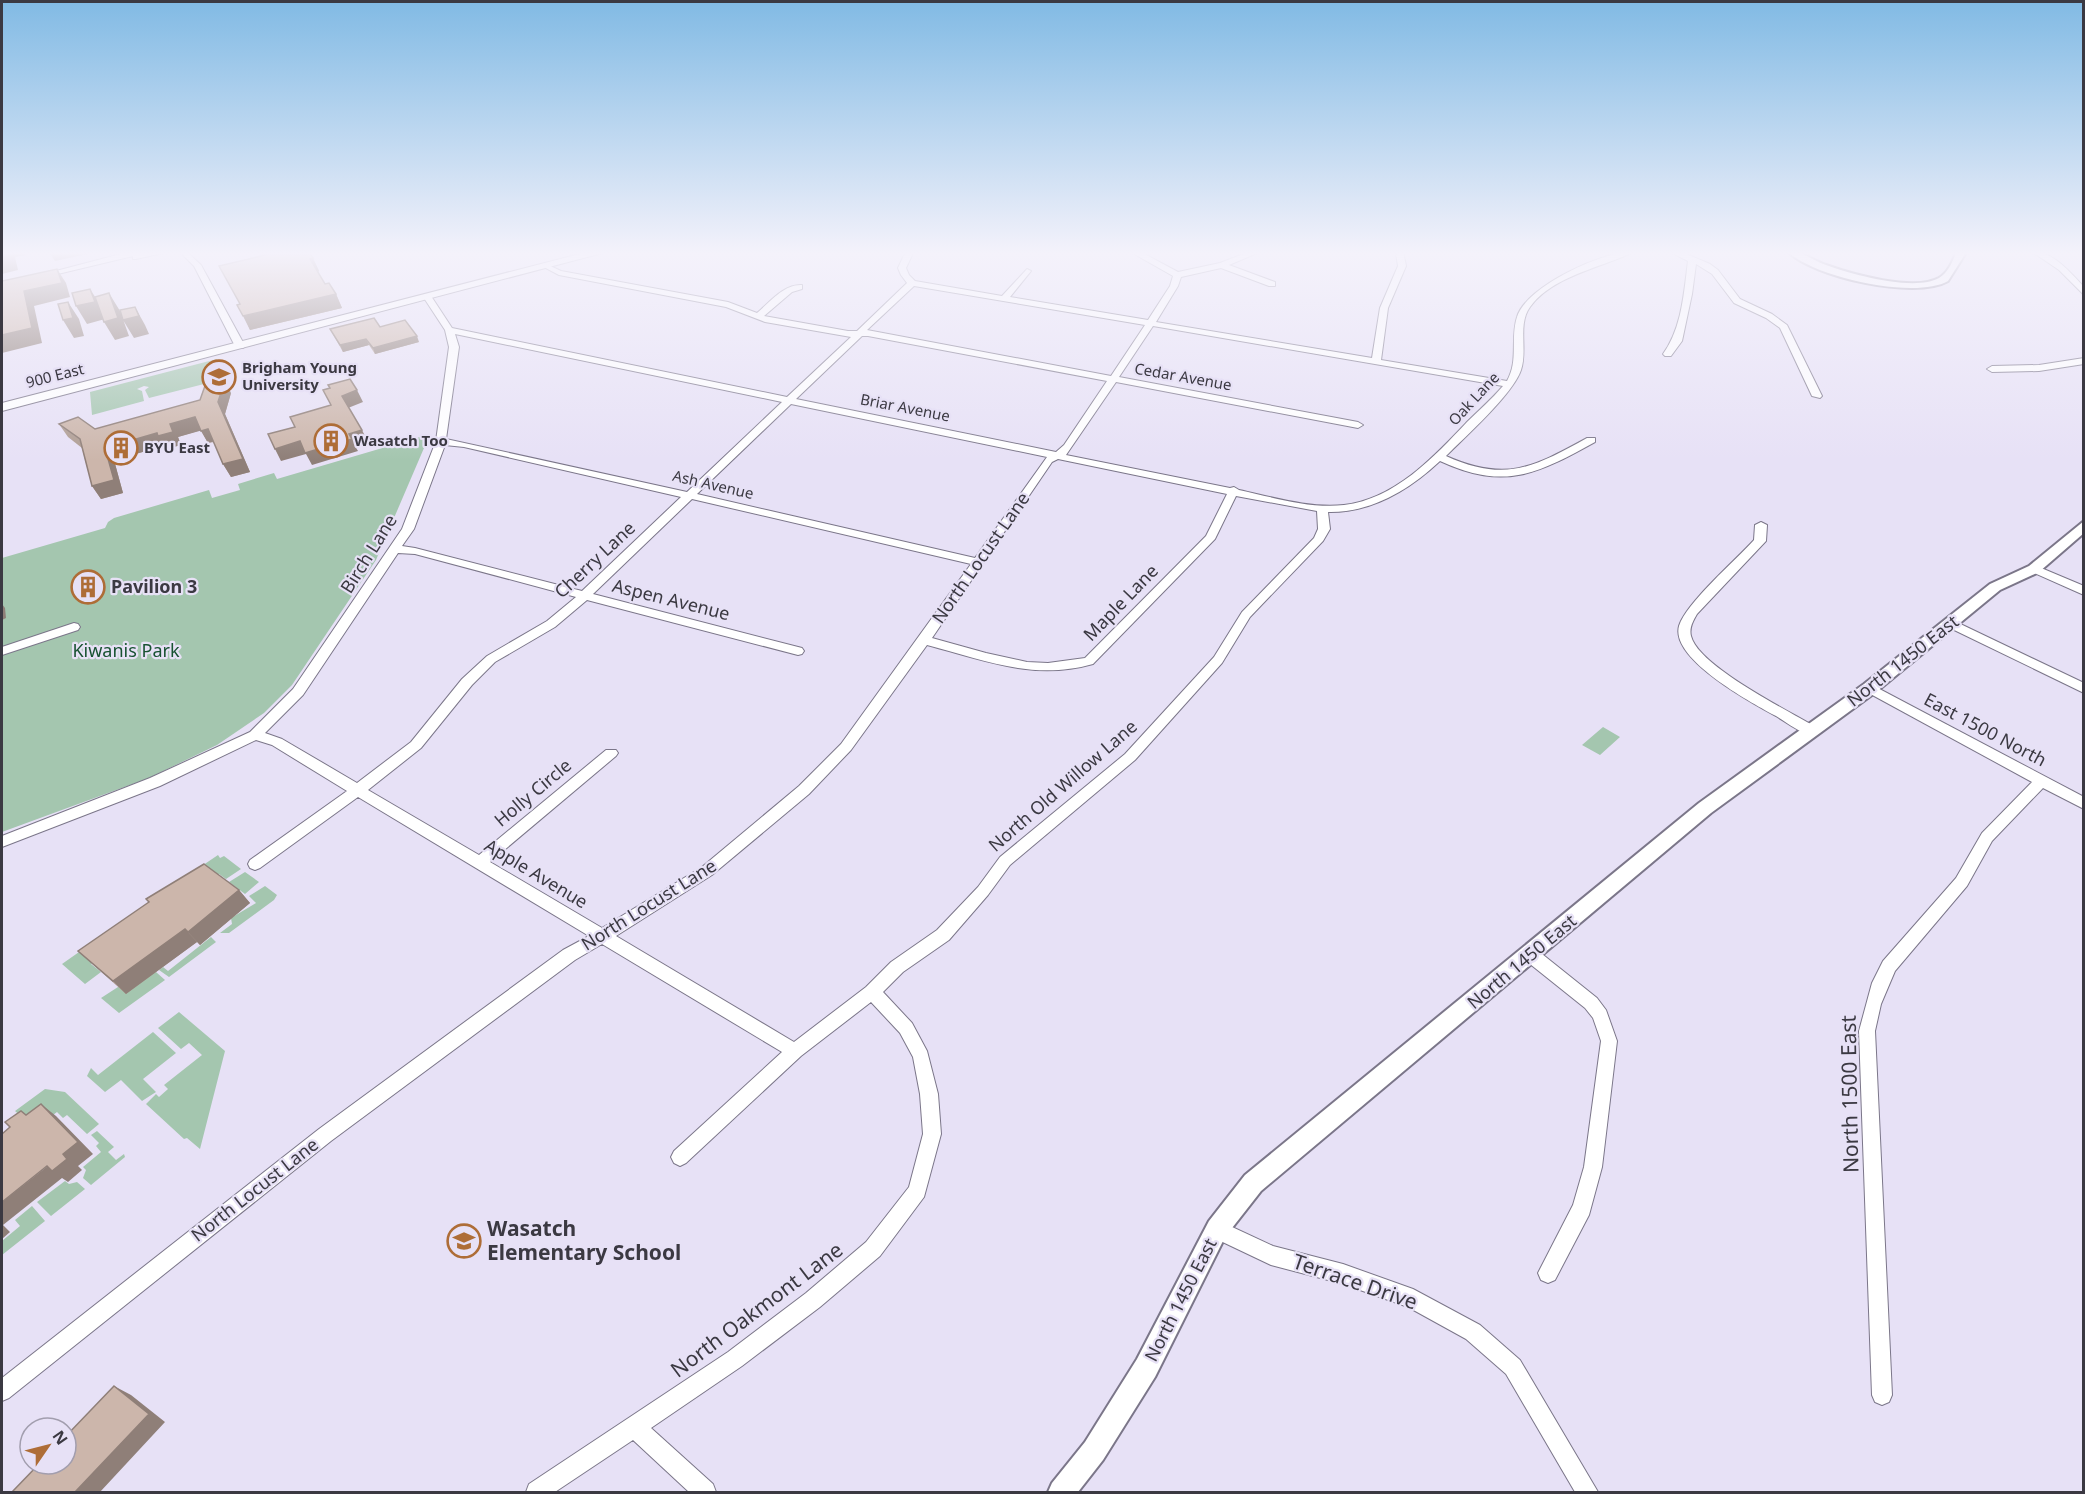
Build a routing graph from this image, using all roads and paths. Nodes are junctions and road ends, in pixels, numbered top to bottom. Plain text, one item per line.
1 (227, 321) edge
2 (339, 321) edge
3 (442, 321) edge
4 (782, 321) edge
5 (872, 321) edge
6 (1144, 321) edge
7 (1383, 321) edge
8 (1521, 321) edge
9 (1682, 321) edge
10 (1775, 321) edge
11 (1151, 322) junction
12 (448, 330) junction
13 (858, 334) junction
14 (240, 346) junction
15 (1668, 354) dead end
16 (1376, 361) junction
17 (2084, 361) edge
18 (1992, 369) dead end
19 (1113, 380) junction
20 (1509, 384) junction
21 (1817, 396) dead end
22 (790, 399) junction
23 (2, 407) edge
24 (1358, 425) dead end
25 (1591, 440) dead end
26 (441, 441) junction
27 (1060, 454) junction
28 (1440, 457) junction
29 (1234, 490) junction
30 (690, 495) junction
31 (1355, 505) joint
32 (1322, 508) junction
33 (1761, 525) dead end
34 (2084, 525) edge
35 (396, 549) junction
36 (979, 562) junction
37 (2034, 569) junction
38 (2084, 591) edge
39 (584, 597) junction
40 (1952, 624) junction
41 (74, 627) dead end
42 (924, 640) junction
43 (2, 651) edge
44 (798, 651) dead end
45 (1870, 688) junction
46 (2084, 689) edge
47 (1812, 731) junction
48 (255, 735) junction
49 (611, 753) dead end
50 (2042, 781) junction
51 (357, 791) junction
52 (2084, 804) edge
53 (2, 842) edge
54 (479, 863) junction
55 (255, 864) dead end
56 (602, 936) junction
57 (1531, 955) junction
58 (872, 992) junction
59 (795, 1051) junction
60 (680, 1158) dead end
61 (1217, 1229) junction
62 (1548, 1273) dead end
63 (2, 1391) edge
64 (1882, 1395) dead end
65 (634, 1427) junction
66 (537, 1492) edge
67 (705, 1492) edge
68 (1061, 1492) edge
69 (1587, 1492) edge

1 - 14 street
2 - 14 main road, 900 East
3 - 12 street, Birch Lane
4 - 13 street, Cedar Avenue
5 - 13 street, Cherry Lane
6 - 11 street
7 - 16 street
8 - 20 street, Oak Lane
9 - 15 street
10 - 21 street
11 - 16 street
11 - 19 street, North Locust Lane
12 - 22 street, Briar Avenue
12 - 26 street, Birch Lane
13 - 19 street, Cedar Avenue
13 - 22 street, Cherry Lane
14 - 23 main road, 900 East
16 - 20 street
17 - 18 street
19 - 24 street, Cedar Avenue
19 - 27 street, North Locust Lane
20 - 28 street, Oak Lane
22 - 27 street, Briar Avenue
22 - 30 street, Cherry Lane
25 - 28 street
26 - 30 street, Ash Avenue
26 - 35 street, Birch Lane
27 - 29 street, Briar Avenue
27 - 36 street, North Locust Lane
28 - 31 street, Oak Lane
29 - 32 street, Briar Avenue
29 - 42 street, Maple Lane
30 - 36 street, Ash Avenue
30 - 39 street, Cherry Lane
31 - 32 street, Briar Avenue
32 - 58 street, North Old Willow Lane
33 - 47 street
34 - 37 street, North 1450 East
35 - 39 street, Aspen Avenue
35 - 48 street, Birch Lane
36 - 42 street, North Locust Lane
37 - 38 street
37 - 40 street, North 1450 East
39 - 44 street, Aspen Avenue
39 - 51 street, Cherry Lane
40 - 45 street, North 1450 East
40 - 46 street
41 - 43 street
42 - 56 street, North Locust Lane
45 - 47 street, North 1450 East
45 - 50 street, East 1500 North
47 - 57 street, North 1450 East
48 - 51 street, Apple Avenue
48 - 53 street, Birch Lane
49 - 54 street, Holly Circle
50 - 52 street, East 1500 North
50 - 64 street, North 1500 East
51 - 54 street, Apple Avenue
51 - 55 street, Cherry Lane
54 - 56 street, Apple Avenue
56 - 59 street, Apple Avenue
56 - 63 street, North Locust Lane
57 - 61 street, North 1450 East
57 - 62 street
58 - 59 street, North Old Willow Lane
58 - 65 street, North Oakmont Lane
59 - 60 street, North Old Willow Lane
61 - 68 street, North 1450 East
61 - 69 street, Terrace Drive
65 - 66 street, North Oakmont Lane
65 - 67 street

